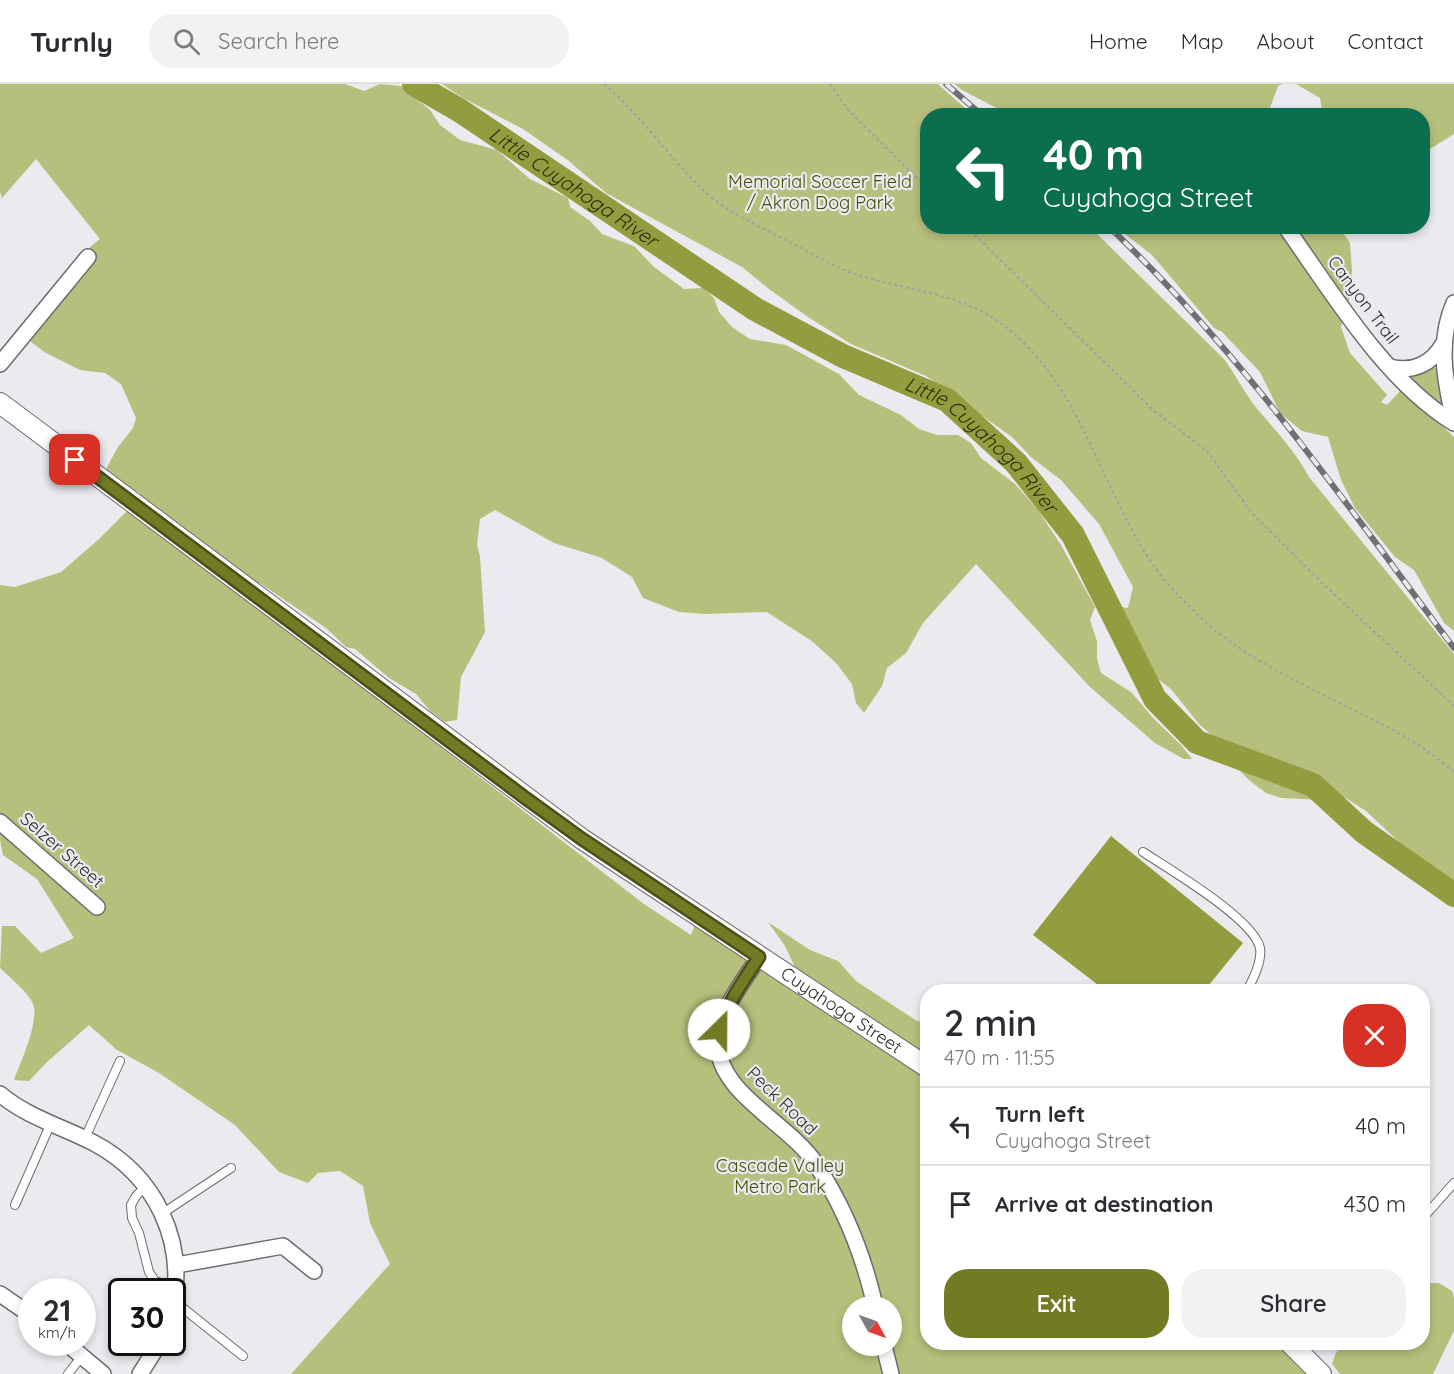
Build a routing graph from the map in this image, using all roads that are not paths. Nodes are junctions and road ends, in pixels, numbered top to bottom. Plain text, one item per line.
1 (1291, 234) edge
2 (88, 257) dead end
3 (1454, 303) edge
4 (1443, 344) junction
5 (0, 364) edge
6 (1390, 367) junction
7 (0, 403) edge
8 (1454, 422) edge
9 (0, 822) edge
10 (1143, 852) dead end
11 (98, 907) dead end
12 (759, 957) junction
13 (1249, 984) edge
14 (120, 1061) dead end
15 (920, 1062) edge
16 (0, 1094) edge
17 (51, 1123) junction
18 (85, 1138) junction
19 (231, 1168) dead end
20 (1454, 1183) edge
21 (146, 1186) junction
22 (15, 1205) dead end
23 (1430, 1210) edge
24 (163, 1213) junction
25 (177, 1265) junction
26 (314, 1271) dead end
27 (153, 1278) edge
28 (177, 1278) edge
29 (0, 1294) edge
30 (872, 1296) edge
31 (18, 1306) edge
32 (186, 1314) edge
33 (1300, 1350) edge
34 (82, 1356) joint
35 (151, 1356) edge
36 (243, 1356) dead end
37 (887, 1356) edge
38 (68, 1374) edge
39 (103, 1374) edge
40 (140, 1374) edge
41 (891, 1374) edge
42 (1321, 1374) edge

1 - 6 street, Canyon Trail
2 - 5 street
3 - 4 street
4 - 6 street, Canyon Trail
4 - 8 street
6 - 8 street, Canyon Trail
7 - 12 street, Cuyahoga Street
9 - 11 street, Selzer Street
10 - 13 lane
12 - 15 street, Cuyahoga Street
12 - 30 street, Peck Road
14 - 18 lane
16 - 17 street
17 - 18 street
17 - 22 lane
18 - 21 street
19 - 24 lane
20 - 23 lane
21 - 24 street
21 - 27 lane
24 - 25 street
25 - 26 street
25 - 28 street
29 - 31 street
32 - 36 lane
33 - 42 street
34 - 38 lane
34 - 39 street
35 - 40 street
37 - 41 street

